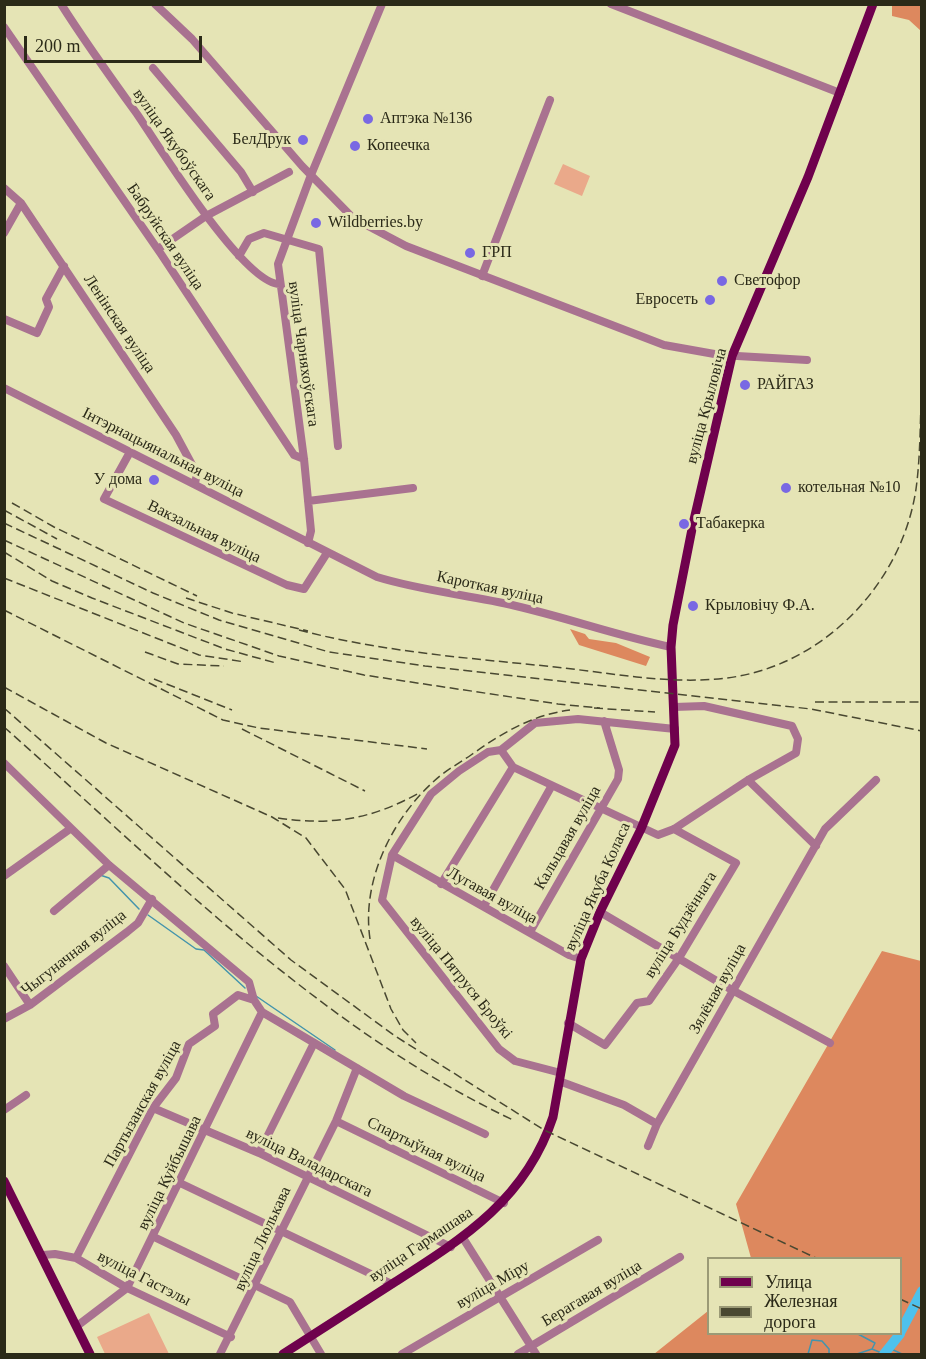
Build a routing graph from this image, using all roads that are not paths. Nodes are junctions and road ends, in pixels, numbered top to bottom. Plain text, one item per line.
1 (61, 4) edge
2 (155, 4) edge
3 (382, 4) edge
4 (611, 4) edge
5 (873, 4) edge
6 (4, 27) edge
7 (153, 68) dead end
8 (840, 93) junction
9 (550, 100) dead end
10 (289, 172) dead end
11 (311, 175) junction
12 (4, 188) edge
13 (253, 192) junction
14 (21, 203) junction
15 (206, 216) junction
16 (4, 233) edge
17 (286, 237) junction
18 (158, 249) junction
19 (239, 256) junction
20 (64, 266) junction
21 (482, 276) junction
22 (280, 284) junction
23 (4, 319) edge
24 (732, 356) junction
25 (807, 360) dead end
26 (4, 388) edge
27 (338, 446) dead end
28 (130, 453) junction
29 (304, 459) junction
30 (195, 483) junction
31 (413, 488) dead end
32 (308, 501) junction
33 (308, 543) junction
34 (327, 553) junction
35 (671, 647) junction
36 (673, 694) joint
37 (674, 707) junction
38 (604, 722) junction
39 (675, 729) junction
40 (501, 750) junction
41 (4, 763) edge
42 (513, 767) junction
43 (748, 780) junction
44 (876, 780) dead end
45 (551, 787) junction
46 (601, 810) junction
47 (70, 829) junction
48 (641, 829) junction
49 (674, 829) junction
50 (816, 846) junction
51 (392, 855) junction
52 (109, 865) junction
53 (4, 876) edge
54 (441, 884) junction
55 (152, 899) junction
56 (484, 906) junction
57 (54, 911) dead end
58 (600, 912) junction
59 (530, 932) junction
60 (581, 958) junction
61 (679, 958) junction
62 (4, 966) edge
63 (732, 990) junction
64 (254, 1000) junction
65 (30, 1005) junction
66 (262, 1012) junction
67 (4, 1019) edge
68 (568, 1023) junction
69 (830, 1043) dead end
70 (313, 1045) junction
71 (357, 1068) junction
72 (560, 1077) junction
73 (26, 1095) dead end
74 (153, 1108) junction
75 (4, 1110) edge
76 (336, 1122) junction
77 (657, 1124) junction
78 (207, 1130) junction
79 (548, 1132) joint
80 (485, 1134) dead end
81 (648, 1146) dead end
82 (260, 1153) junction
83 (307, 1177) junction
84 (4, 1181) edge
85 (180, 1183) junction
86 (504, 1203) junction
87 (281, 1233) junction
88 (154, 1237) junction
89 (463, 1238) junction
90 (598, 1240) dead end
91 (451, 1247) junction
92 (43, 1255) junction
93 (680, 1257) dead end
94 (76, 1258) junction
95 (392, 1284) junction
96 (256, 1286) junction
97 (127, 1288) junction
98 (498, 1298) junction
99 (77, 1326) junction
100 (231, 1337) junction
101 (310, 1337) junction
102 (530, 1347) junction
103 (90, 1354) edge
104 (220, 1354) edge
105 (283, 1354) edge
106 (321, 1354) edge
107 (402, 1354) edge
108 (518, 1354) edge
109 (536, 1354) edge

1 - 15 street, вуліца Якубоўскага
2 - 11 street
3 - 11 street, вуліца Чарняхоўскага
4 - 8 street
5 - 8 main road, вуліца Крыловіча
6 - 18 street, Бабруйская вуліца
7 - 13 street
8 - 24 main road, вуліца Крыловіча
9 - 21 street
10 - 13 street
11 - 17 street, вуліца Чарняхоўскага
11 - 21 street
12 - 14 street, Ленінская вуліца
13 - 15 street
14 - 16 street
14 - 20 street, Ленінская вуліца
15 - 18 street
15 - 19 street, вуліца Якубоўскага
17 - 19 street
17 - 22 street, вуліца Чарняхоўскага
17 - 27 street
18 - 29 street, Бабруйская вуліца
19 - 22 street, вуліца Якубоўскага
20 - 23 street
20 - 30 street, Ленінская вуліца
21 - 24 street
22 - 29 street, вуліца Чарняхоўскага
24 - 25 street
24 - 35 main road, вуліца Крыловіча
26 - 28 street, Інтэрнацыянальная вуліца
28 - 30 street, Інтэрнацыянальная вуліца
28 - 34 street, Вакзальная вуліца
29 - 32 street, вуліца Чарняхоўскага
30 - 33 street, Інтэрнацыянальная вуліца
31 - 32 street
32 - 33 street, вуліца Чарняхоўскага
33 - 34 street, Кароткая вуліца
34 - 35 street, Кароткая вуліца
35 - 36 main road, вуліца Крыловіча
36 - 37 main road, вуліца Якуба Коласа
37 - 39 main road, вуліца Якуба Коласа
37 - 43 street
38 - 39 street
38 - 40 street
38 - 46 street, Кальцавая вуліца
39 - 48 main road, вуліца Якуба Коласа
40 - 42 street
40 - 51 street
41 - 47 street
42 - 45 street
42 - 54 street
43 - 49 street
43 - 50 street
44 - 50 street, Зялёная вуліца
45 - 46 street
45 - 56 street
46 - 48 street
46 - 59 street, Кальцавая вуліца
47 - 52 street
47 - 53 street
48 - 49 street
48 - 58 main road, вуліца Якуба Коласа
49 - 61 street, вуліца Будзённага
50 - 63 street, Зялёная вуліца
51 - 54 street, Лугавая вуліца
51 - 72 street, вуліца Пятруся Броўкі
52 - 55 street
52 - 57 street
54 - 56 street, Лугавая вуліца
55 - 64 street
55 - 65 street, Чыгуначная вуліца
56 - 59 street, Лугавая вуліца
58 - 60 main road, вуліца Якуба Коласа
58 - 61 street
59 - 60 street, Лугавая вуліца
60 - 68 main road, вуліца Якуба Коласа
61 - 63 street
61 - 68 street, вуліца Будзённага
62 - 65 street
63 - 69 street
63 - 77 street, Зялёная вуліца
64 - 66 street
64 - 74 street, Партызанская вуліца
65 - 67 street, Чыгуначная вуліца
66 - 70 street
66 - 78 street, вуліца Куйбышава
68 - 72 main road, вуліца Якуба Коласа
70 - 71 street
70 - 82 street
71 - 76 street, вуліца Люлькава
71 - 80 street
72 - 77 street, вуліца Пятруся Броўкі
72 - 79 main road, вуліца Якуба Коласа
73 - 75 street
74 - 78 street, вуліца Валадарскага
74 - 94 street, Партызанская вуліца
76 - 83 street, вуліца Люлькава
76 - 86 street, Спартыўная вуліца
77 - 81 street, Зялёная вуліца
78 - 82 street, вуліца Валадарскага
78 - 85 street, вуліца Куйбышава
79 - 86 main road, вуліца Гармашава
82 - 83 street, вуліца Валадарскага
83 - 87 street, вуліца Люлькава
83 - 91 street, вуліца Валадарскага
84 - 92 main road
85 - 87 street
85 - 88 street, вуліца Куйбышава
86 - 89 main road, вуліца Гармашава
87 - 95 street
87 - 96 street, вуліца Люлькава
88 - 96 street
88 - 97 street, вуліца Куйбышава
89 - 91 main road, вуліца Гармашава
89 - 98 street
90 - 98 street, вуліца Міру
91 - 95 main road, вуліца Гармашава
92 - 94 street, вуліца Гастэлы
92 - 99 main road
93 - 102 street, Берагавая вуліца
94 - 97 street, вуліца Гастэлы
95 - 101 main road, вуліца Гармашава
96 - 100 street, вуліца Люлькава
96 - 101 street
97 - 99 street, вуліца Куйбышава
97 - 100 street, вуліца Гастэлы
98 - 102 street
98 - 107 street, вуліца Міру
99 - 103 main road
100 - 104 street, вуліца Люлькава
101 - 105 main road, вуліца Гармашава
101 - 106 street
102 - 108 street, Берагавая вуліца
102 - 109 street

